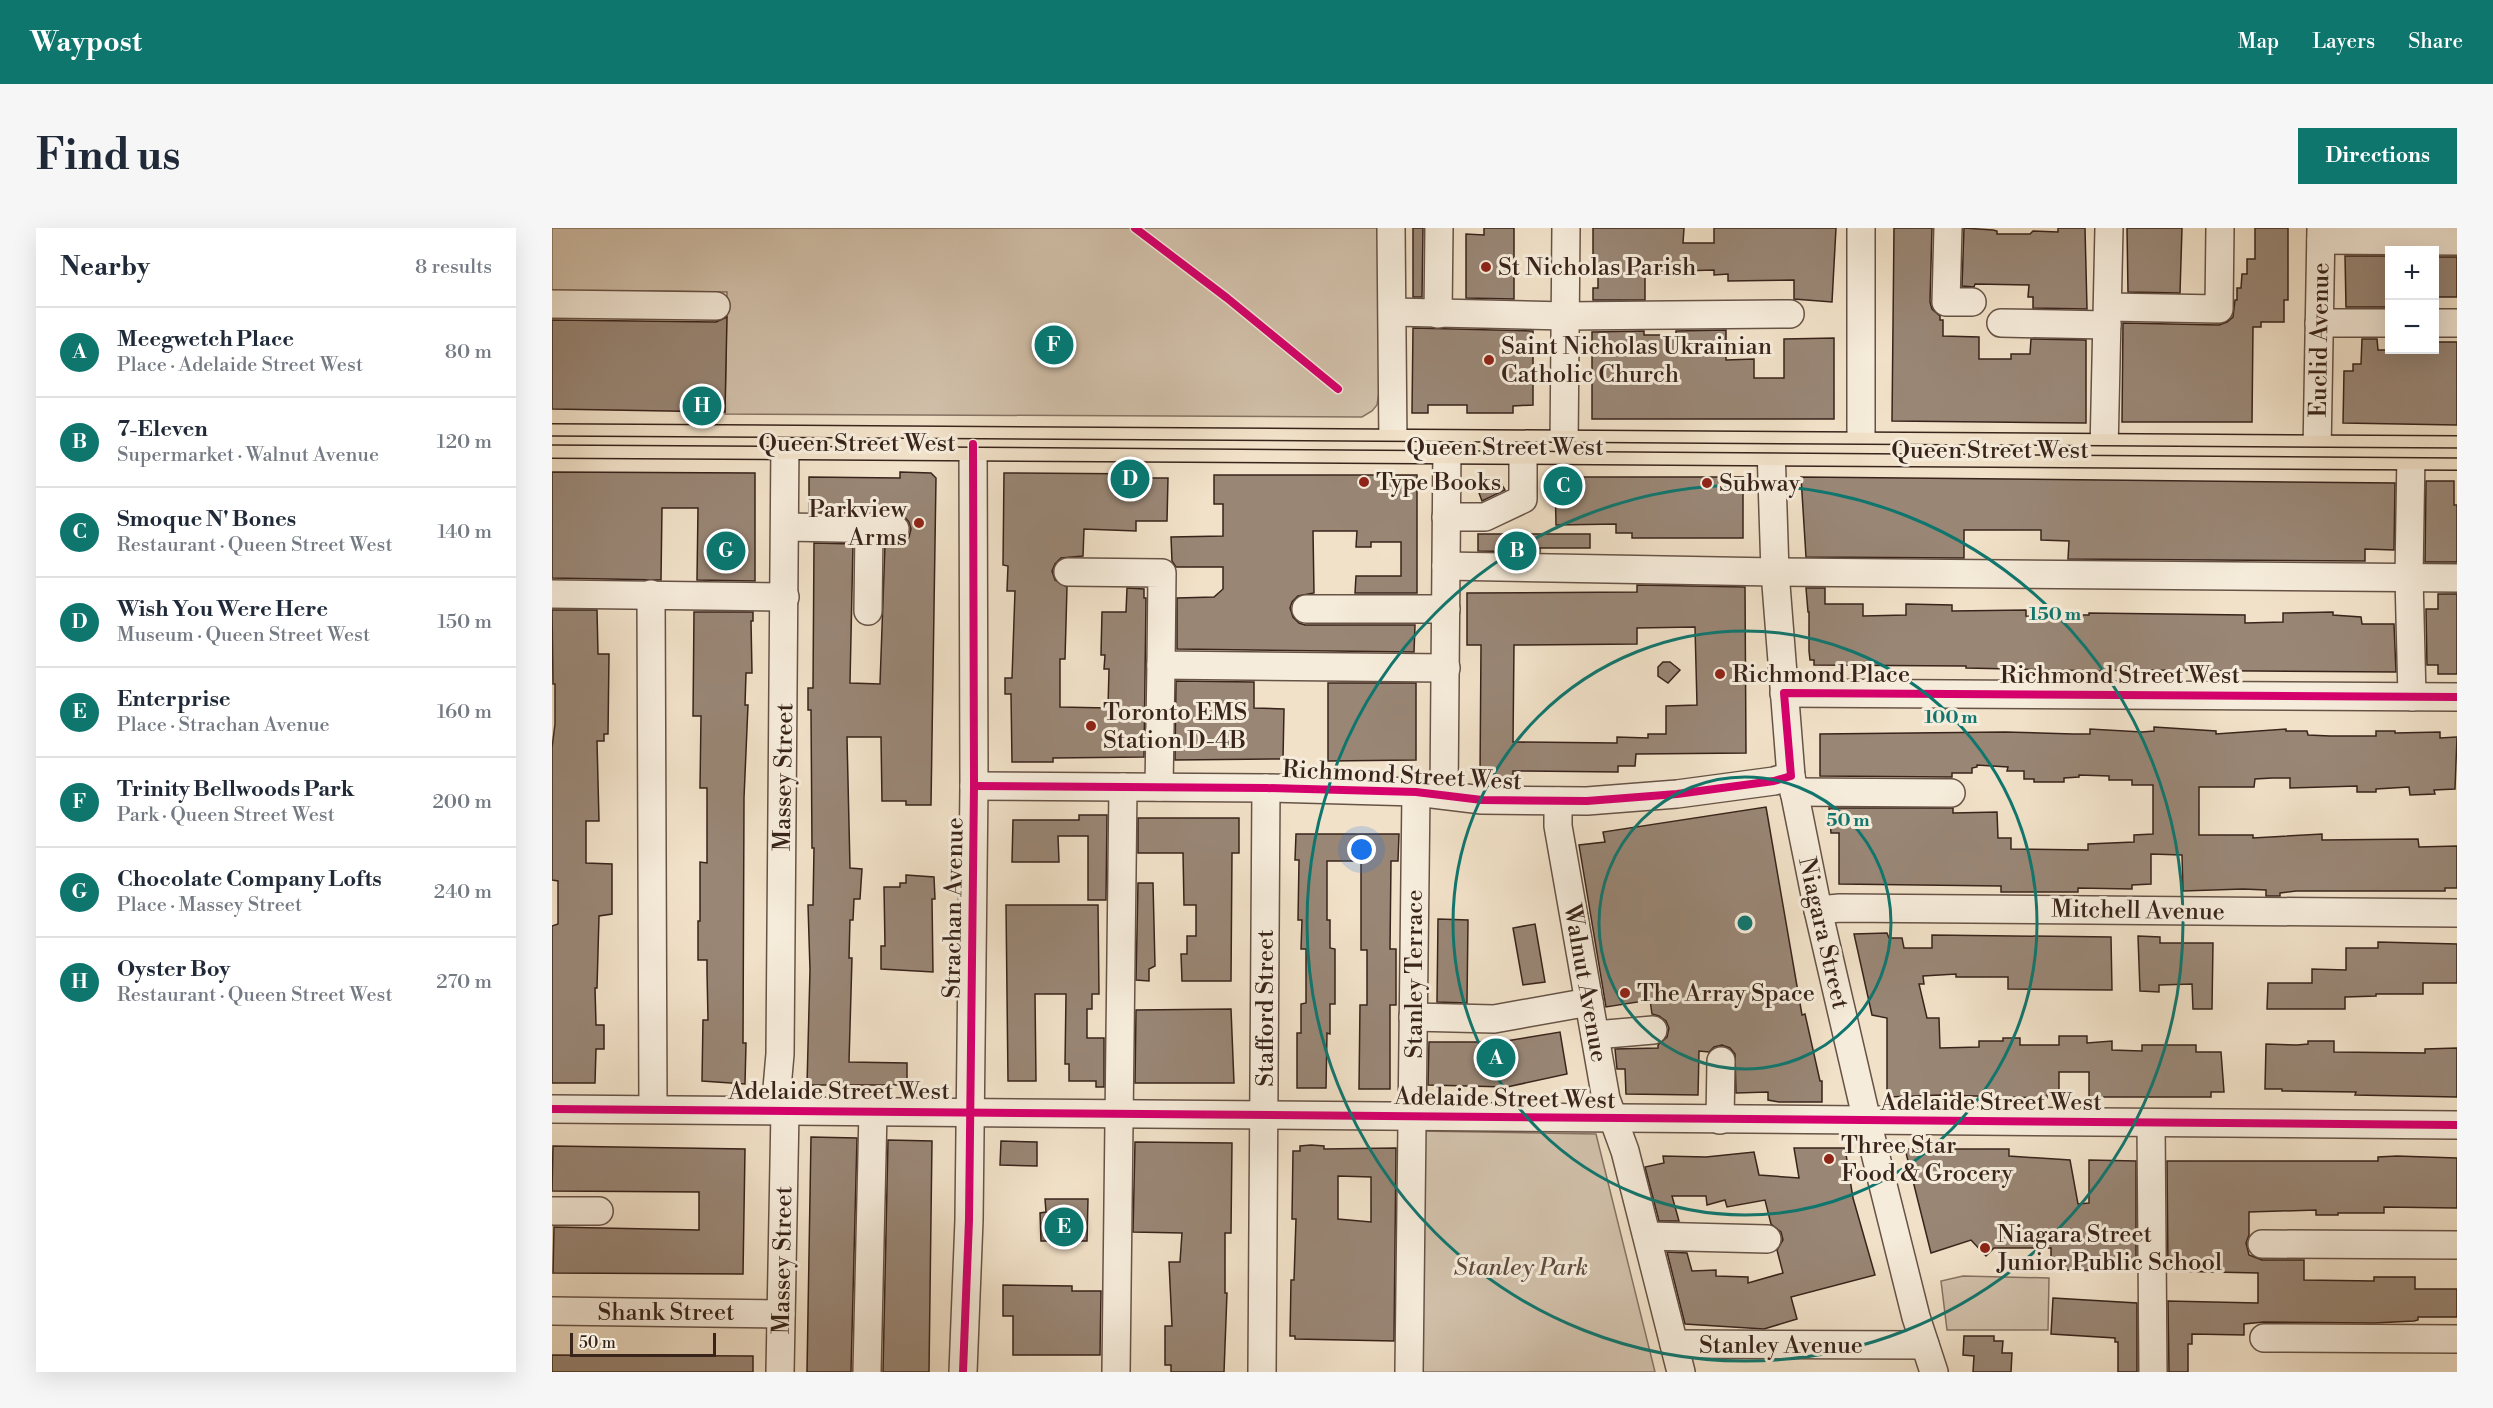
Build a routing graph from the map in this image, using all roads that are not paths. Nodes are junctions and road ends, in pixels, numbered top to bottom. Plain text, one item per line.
1 (1391, 228) edge
2 (1439, 228) edge
3 (1566, 228) edge
4 (1861, 228) edge
5 (1948, 228) edge
6 (2109, 228) edge
7 (2220, 228) edge
8 (2321, 234) edge
9 (2439, 240) edge
10 (1972, 302) dead end
11 (552, 304) edge
12 (716, 306) dead end
13 (1393, 312) junction
14 (1438, 314) junction
15 (1790, 314) dead end
16 (1564, 316) junction
17 (2108, 316) junction
18 (2001, 323) dead end
19 (2319, 323) junction
20 (2385, 323) edge
21 (2439, 323) edge
22 (2457, 323) edge
23 (552, 441) edge
24 (785, 442) junction
25 (973, 444) junction
26 (1393, 446) junction
27 (1447, 446) junction
28 (1523, 447) junction
29 (1564, 447) junction
30 (1771, 448) junction
31 (1861, 449) junction
32 (2104, 451) junction
33 (2317, 452) junction
34 (2411, 453) junction
35 (2457, 453) edge
36 (1446, 517) junction
37 (785, 527) junction
38 (1446, 566) junction
39 (1068, 572) dead end
40 (1775, 572) junction
41 (2409, 578) junction
42 (2457, 578) edge
43 (552, 594) edge
44 (651, 594) junction
45 (785, 597) junction
46 (1306, 609) dead end
47 (1446, 609) junction
48 (868, 611) dead end
49 (1161, 665) junction
50 (1446, 668) junction
51 (1784, 693) junction
52 (2412, 697) junction
53 (2457, 697) edge
54 (1792, 784) junction
55 (974, 786) junction
56 (1122, 787) junction
57 (1160, 787) junction
58 (1266, 788) junction
59 (1416, 792) junction
60 (1951, 793) dead end
61 (1444, 795) junction
62 (1558, 801) junction
63 (1818, 910) junction
64 (2457, 913) edge
65 (1589, 1002) junction
66 (1413, 1017) junction
67 (1653, 1030) dead end
68 (1595, 1035) junction
69 (1721, 1061) dead end
70 (552, 1109) edge
71 (653, 1109) junction
72 (780, 1111) junction
73 (873, 1111) junction
74 (970, 1111) junction
75 (1119, 1112) junction
76 (1263, 1114) junction
77 (1414, 1115) junction
78 (1614, 1119) junction
79 (1720, 1120) junction
80 (1867, 1121) junction
81 (2151, 1123) junction
82 (2457, 1125) edge
83 (552, 1211) edge
84 (599, 1211) dead end
85 (1648, 1236) junction
86 (1767, 1239) dead end
87 (2262, 1244) dead end
88 (2457, 1245) edge
89 (552, 1311) edge
90 (781, 1314) junction
91 (2264, 1338) dead end
92 (2457, 1339) edge
93 (1674, 1344) junction
94 (1925, 1345) junction
95 (780, 1372) edge
96 (867, 1372) edge
97 (963, 1372) edge
98 (1116, 1372) edge
99 (1262, 1372) edge
100 (1409, 1372) edge
101 (1681, 1372) edge
102 (1935, 1372) edge
103 (2153, 1372) edge

1 - 13 street
2 - 14 street
3 - 16 street
4 - 31 street
5 - 10 street
6 - 17 street
7 - 17 street
8 - 9 street
8 - 19 street, Euclid Avenue
11 - 12 street
13 - 14 street
13 - 26 street
14 - 16 street
15 - 16 street
16 - 29 street
17 - 18 street
17 - 32 street
19 - 20 street
19 - 33 street, Euclid Avenue
21 - 22 street
23 - 24 main road, Queen Street West
24 - 25 main road, Queen Street West
24 - 37 street, Massey Street
25 - 26 main road, Queen Street West
25 - 55 street, Strachan Avenue
26 - 27 main road, Queen Street West
27 - 28 main road, Queen Street West
27 - 36 street
28 - 29 main road, Queen Street West
28 - 36 street
29 - 30 main road, Queen Street West
30 - 31 main road, Queen Street West
30 - 40 street, Niagara Street
31 - 32 main road, Queen Street West
32 - 33 main road, Queen Street West
33 - 34 main road, Queen Street West
34 - 35 main road, Queen Street West
34 - 41 street
36 - 38 street
37 - 45 street, Massey Street
37 - 48 street
38 - 40 street
38 - 47 street
39 - 49 street
40 - 41 street
40 - 51 street, Niagara Street
41 - 42 street
41 - 52 street
43 - 44 street
44 - 45 street
44 - 71 street
45 - 72 street, Massey Street
46 - 47 street
47 - 50 street
49 - 50 street
49 - 57 street
50 - 61 street
51 - 52 street, Richmond Street West
51 - 54 street, Niagara Street
52 - 53 street, Richmond Street West
54 - 60 street, Richmond Street West
54 - 62 street, Richmond Street West
54 - 63 street, Niagara Street
55 - 56 street, Richmond Street West
55 - 74 street, Strachan Avenue
56 - 57 street, Richmond Street West
56 - 75 street
57 - 58 street, Richmond Street West
58 - 59 street, Richmond Street West
58 - 76 street, Stafford Street
59 - 61 street, Richmond Street West
59 - 66 street, Stanley Terrace
61 - 62 street, Richmond Street West
62 - 65 street, Walnut Avenue
63 - 64 street, Mitchell Avenue
63 - 80 street, Niagara Street
65 - 66 street
65 - 68 street, Walnut Avenue
66 - 77 street, Stanley Terrace
67 - 68 street
68 - 78 street, Walnut Avenue
69 - 79 street
70 - 71 street, Adelaide Street West
71 - 72 street, Adelaide Street West
72 - 73 street, Adelaide Street West
72 - 90 street, Massey Street
73 - 74 street, Adelaide Street West
73 - 96 street
74 - 75 street, Adelaide Street West
74 - 97 street, Strachan Avenue
75 - 76 street, Adelaide Street West
75 - 98 street
76 - 77 street, Adelaide Street West
76 - 99 street, Stafford Street
77 - 78 street, Adelaide Street West
77 - 100 street, Stanley Terrace
78 - 79 street, Adelaide Street West
78 - 85 street, Walnut Avenue
79 - 80 street, Adelaide Street West
80 - 81 street, Adelaide Street West
80 - 94 street, Niagara Street
81 - 82 street, Adelaide Street West
81 - 103 street
83 - 84 street
85 - 86 street
85 - 93 street, Walnut Avenue
87 - 88 street
89 - 90 street, Shank Street
90 - 95 street, Massey Street
91 - 92 street
93 - 94 street, Stanley Avenue
93 - 101 street, Walnut Avenue
94 - 102 street, Niagara Street

